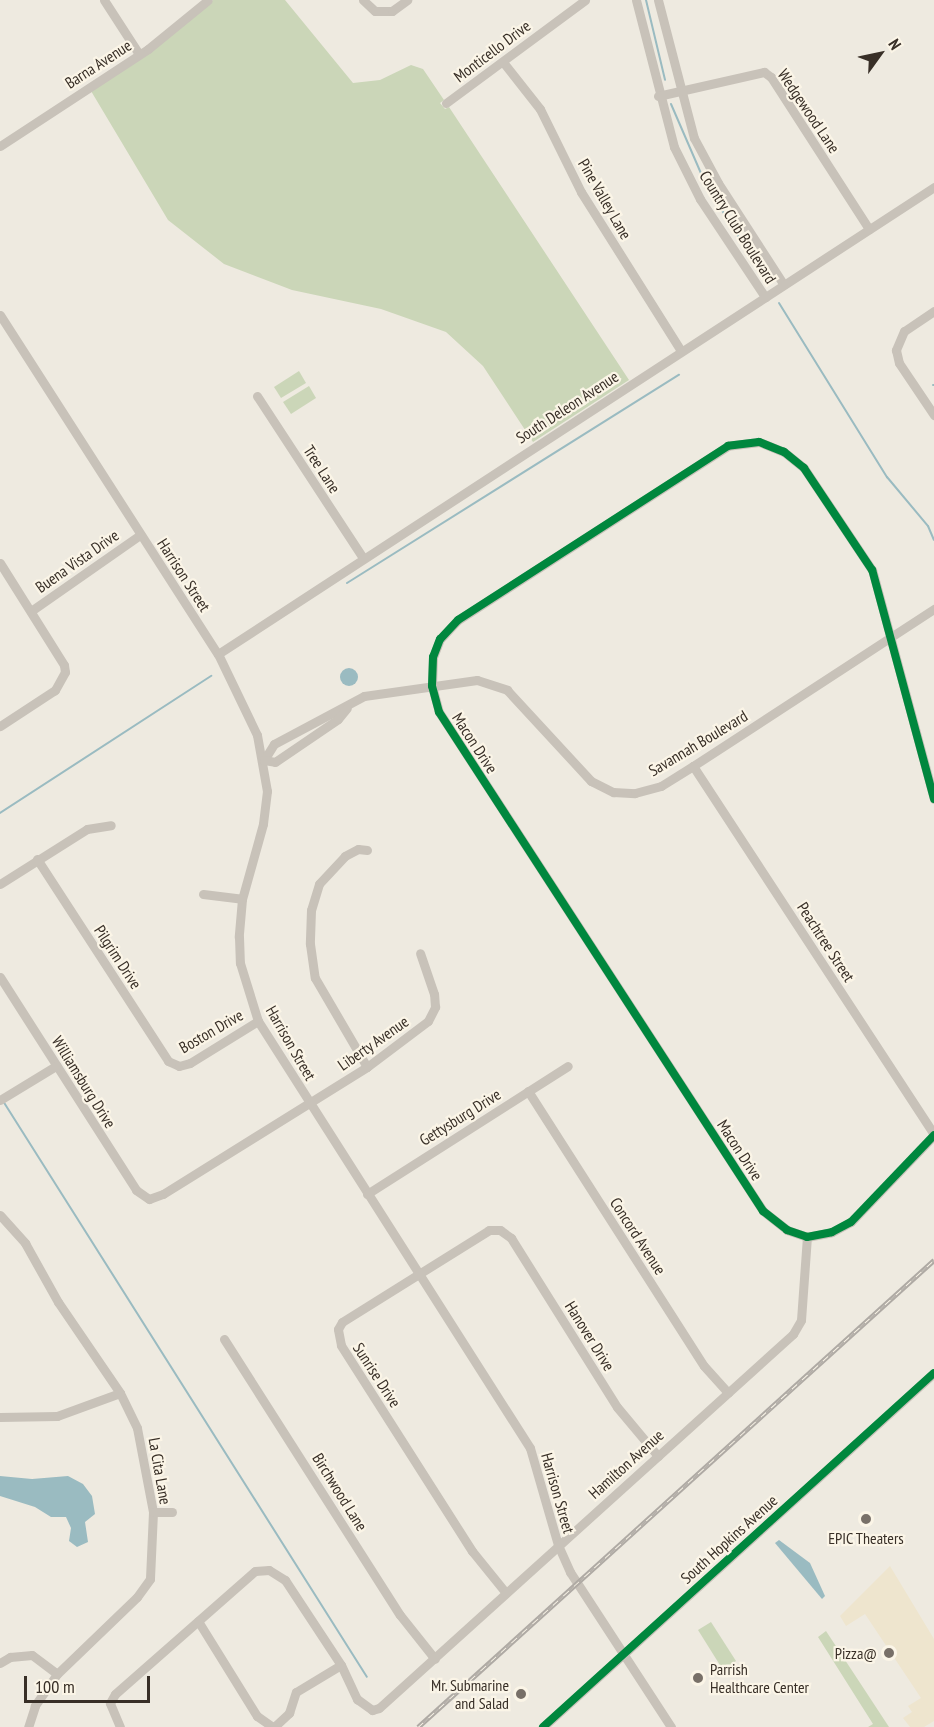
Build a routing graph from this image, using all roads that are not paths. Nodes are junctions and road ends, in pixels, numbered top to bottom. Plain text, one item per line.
1 (104, 0) edge
2 (208, 0) edge
3 (363, 0) edge
4 (407, 0) edge
5 (585, 0) edge
6 (636, 0) edge
7 (658, 0) edge
8 (139, 54) junction
9 (503, 62) junction
10 (680, 90) junction
11 (658, 96) junction
12 (446, 104) dead end
13 (0, 146) edge
14 (934, 187) edge
15 (869, 229) junction
16 (784, 285) junction
17 (765, 297) junction
18 (934, 310) edge
19 (0, 315) edge
20 (681, 351) junction
21 (257, 396) dead end
22 (934, 415) edge
23 (140, 535) junction
24 (363, 558) junction
25 (0, 563) edge
26 (934, 609) edge
27 (31, 611) junction
28 (891, 637) junction
29 (218, 654) junction
30 (432, 686) junction
31 (348, 707) junction
32 (0, 726) edge
33 (264, 760) junction
34 (693, 766) junction
35 (934, 799) edge
36 (111, 825) dead end
37 (367, 850) dead end
38 (37, 859) junction
39 (0, 884) edge
40 (203, 894) dead end
41 (242, 898) junction
42 (420, 953) dead end
43 (0, 977) edge
44 (258, 1022) junction
45 (56, 1066) junction
46 (179, 1066) joint
47 (568, 1066) dead end
48 (368, 1067) junction
49 (528, 1091) junction
50 (0, 1100) edge
51 (309, 1103) junction
52 (934, 1135) edge
53 (367, 1194) junction
54 (149, 1199) joint
55 (0, 1215) edge
56 (500, 1230) joint
57 (807, 1237) junction
58 (416, 1275) junction
59 (224, 1339) dead end
60 (934, 1373) edge
61 (120, 1393) junction
62 (728, 1393) junction
63 (0, 1417) edge
64 (658, 1456) junction
65 (153, 1512) junction
66 (172, 1512) dead end
67 (558, 1545) junction
68 (507, 1593) junction
69 (198, 1621) junction
70 (623, 1653) junction
71 (435, 1659) junction
72 (0, 1663) edge
73 (341, 1665) junction
74 (57, 1674) junction
75 (555, 1723) edge
76 (28, 1727) edge
77 (120, 1727) edge
78 (274, 1727) edge
79 (543, 1727) edge
80 (671, 1727) edge

1 - 8 street
2 - 8 street, Barna Avenue
3 - 4 street
5 - 9 street, Monticello Drive
6 - 11 street, Country Club Boulevard
7 - 10 street, Country Club Boulevard
8 - 13 street, Barna Avenue
9 - 12 street, Monticello Drive
9 - 20 street, Pine Valley Lane
10 - 11 street, Wedgewood Lane
10 - 15 street, Wedgewood Lane
10 - 16 street, Country Club Boulevard
11 - 17 street, Country Club Boulevard
14 - 15 street, South Deleon Avenue
15 - 16 street, South Deleon Avenue
16 - 17 street, South Deleon Avenue
17 - 20 street, South Deleon Avenue
18 - 22 street
19 - 23 street, Harrison Street
20 - 24 street, South Deleon Avenue
21 - 24 street, Tree Lane
23 - 27 street, Buena Vista Drive
23 - 29 street, Harrison Street
24 - 29 street, South Deleon Avenue
25 - 27 street
26 - 28 street, Savannah Boulevard
27 - 32 street
28 - 30 street, Macon Drive
28 - 34 street, Savannah Boulevard
28 - 35 street, Macon Drive
29 - 33 street, Harrison Street
30 - 31 street, Savannah Boulevard
30 - 34 street, Savannah Boulevard
30 - 57 street, Macon Drive
31 - 33 street, Savannah Boulevard
31 - 33 street
33 - 41 street, Harrison Street
34 - 52 street, Peachtree Street
36 - 38 street
37 - 48 street
38 - 39 street
38 - 46 street, Pilgrim Drive
40 - 41 street
41 - 44 street, Harrison Street
42 - 48 street, Liberty Avenue
43 - 45 street, Williamsburg Drive
44 - 46 street, Boston Drive
44 - 51 street, Harrison Street
45 - 50 street
45 - 54 street, Williamsburg Drive
47 - 49 street, Gettysburg Drive
48 - 51 street, Liberty Avenue
49 - 53 street, Gettysburg Drive
49 - 62 street, Concord Avenue
51 - 53 street, Harrison Street
51 - 54 street, Liberty Avenue
52 - 57 street
53 - 58 street, Harrison Street
55 - 61 street, La Cita Lane
56 - 58 street, Sunrise Drive
56 - 64 street, Hanover Drive
57 - 62 street, Hamilton Avenue
58 - 67 street, Harrison Street
58 - 68 street, Sunrise Drive
59 - 71 street, Birchwood Lane
60 - 70 street, South Hopkins Avenue
61 - 63 street
61 - 65 street, La Cita Lane
62 - 64 street, Hamilton Avenue
64 - 67 street, Hamilton Avenue
65 - 66 street
65 - 74 street, La Cita Lane
67 - 68 street, Hamilton Avenue
67 - 70 street, Harrison Street
68 - 71 street, Hamilton Avenue
69 - 73 street
69 - 77 street
69 - 78 street
70 - 75 street, South Hopkins Avenue
70 - 80 street, Harrison Street
71 - 73 street, Hamilton Avenue
72 - 74 street
73 - 78 street
74 - 76 street, La Cita Lane
75 - 79 street, South Hopkins Avenue

